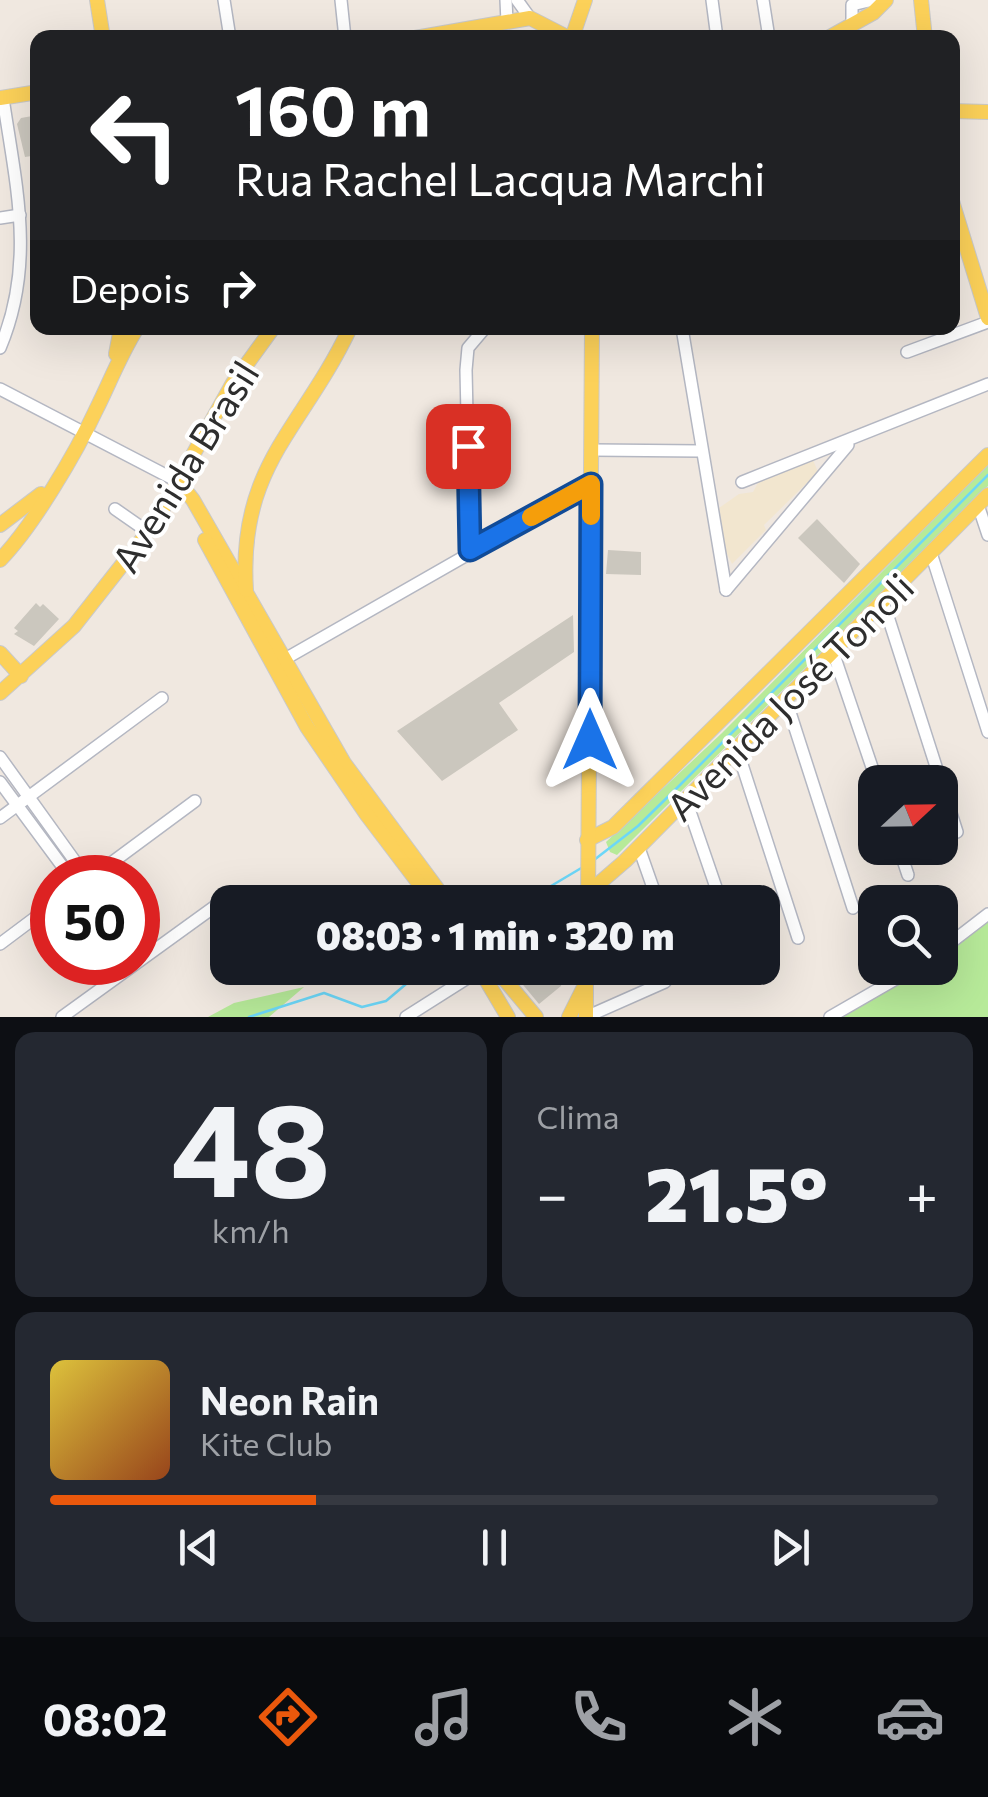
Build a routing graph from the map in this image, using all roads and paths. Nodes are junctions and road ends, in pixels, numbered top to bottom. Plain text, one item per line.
1 (98, 0) edge
2 (224, 0) edge
3 (340, 0) edge
4 (506, 0) edge
5 (517, 0) edge
6 (584, 0) edge
7 (712, 0) edge
8 (763, 0) edge
9 (873, 0) edge
10 (884, 0) edge
11 (921, 0) edge
12 (530, 18) junction
13 (507, 22) junction
14 (852, 25) junction
15 (102, 30) edge
16 (229, 30) edge
17 (344, 30) edge
18 (464, 30) edge
19 (554, 30) edge
20 (573, 30) edge
21 (716, 30) edge
22 (769, 30) edge
23 (843, 30) edge
24 (924, 30) edge
25 (30, 93) edge
26 (2, 98) edge
27 (960, 111) edge
28 (988, 112) edge
29 (20, 215) junction
30 (0, 218) edge
31 (960, 244) edge
32 (23, 262) junction
33 (30, 262) edge
34 (988, 320) edge
35 (960, 331) edge
36 (120, 335) edge
37 (133, 335) edge
38 (268, 335) edge
39 (346, 335) edge
40 (479, 335) edge
41 (592, 335) edge
42 (683, 335) edge
43 (950, 335) edge
44 (0, 348) edge
45 (907, 352) dead end
46 (114, 364) junction
47 (988, 384) edge
48 (0, 390) edge
49 (84, 431) junction
50 (851, 441) junction
51 (593, 450) junction
52 (700, 451) junction
53 (988, 455) edge
54 (742, 482) dead end
55 (591, 484) junction
56 (176, 486) junction
57 (50, 487) junction
58 (983, 500) edge
59 (115, 509) dead end
60 (0, 525) edge
61 (148, 532) junction
62 (988, 536) edge
63 (470, 550) junction
64 (1, 554) edge
65 (931, 554) junction
66 (246, 596) junction
67 (883, 602) junction
68 (833, 652) junction
69 (0, 653) edge
70 (277, 663) junction
71 (20, 676) junction
72 (2, 690) edge
73 (162, 698) dead end
74 (786, 700) junction
75 (988, 732) edge
76 (736, 749) junction
77 (0, 757) edge
78 (871, 765) edge
79 (935, 765) edge
80 (0, 782) edge
81 (686, 800) junction
82 (23, 801) junction
83 (195, 801) dead end
84 (0, 818) edge
85 (639, 848) junction
86 (590, 853) junction
87 (57, 855) edge
88 (69, 855) edge
89 (121, 855) edge
90 (905, 865) edge
91 (613, 872) junction
92 (908, 875) dead end
93 (420, 885) edge
94 (435, 885) edge
95 (589, 885) edge
96 (600, 885) edge
97 (652, 885) edge
98 (715, 885) edge
99 (853, 908) dead end
100 (210, 910) edge
101 (988, 914) edge
102 (30, 922) edge
103 (958, 937) edge
104 (798, 938) dead end
105 (0, 944) edge
106 (160, 945) edge
107 (105, 985) edge
108 (464, 985) edge
109 (495, 985) edge
110 (503, 985) edge
111 (583, 985) edge
112 (659, 985) edge
113 (886, 985) edge
114 (583, 988) junction
115 (62, 1017) edge
116 (406, 1017) edge
117 (508, 1017) edge
118 (536, 1017) edge
119 (568, 1017) edge
120 (586, 1017) edge
121 (830, 1017) edge

1 - 15 main road
2 - 16 street
3 - 17 street
4 - 13 street
5 - 12 street
6 - 20 main road
7 - 21 street
8 - 22 street
9 - 14 street
10 - 14 main road
11 - 24 main road
12 - 13 main road
12 - 19 main road
13 - 18 main road
14 - 23 main road
25 - 26 main road
26 - 29 street
27 - 28 main road
29 - 30 street
29 - 32 street
31 - 34 main road
32 - 33 street
32 - 44 street
34 - 35 street
36 - 46 main road
37 - 46 main road
38 - 56 main road, Avenida Brasil
39 - 66 main road
40 - 63 street
41 - 51 main road
42 - 52 street
43 - 45 street
46 - 49 main road
47 - 50 street
48 - 49 street
49 - 56 street
49 - 57 main road
50 - 52 street
50 - 54 street
51 - 52 street
51 - 55 main road
53 - 86 main road, Avenida José Tonoli
55 - 63 street
55 - 86 main road
56 - 61 main road, Avenida Brasil
56 - 66 main road
56 - 70 main road
57 - 60 main road
57 - 64 main road
58 - 62 street
58 - 65 main road, Avenida José Tonoli
59 - 61 street
61 - 71 main road, Avenida Brasil
63 - 70 street
65 - 67 main road, Avenida José Tonoli
65 - 75 street
66 - 70 main road
67 - 68 main road, Avenida José Tonoli
67 - 79 street
68 - 74 main road, Avenida José Tonoli
68 - 78 street
69 - 71 main road
70 - 93 main road
70 - 94 main road
71 - 72 main road, Avenida Brasil
73 - 82 street
74 - 76 main road, Avenida José Tonoli
74 - 99 street
76 - 81 main road, Avenida José Tonoli
76 - 104 street
77 - 82 street
80 - 82 street
81 - 85 main road, Avenida José Tonoli
81 - 98 street
82 - 84 street
82 - 87 street
82 - 88 street
83 - 89 street
85 - 91 main road, Avenida José Tonoli
85 - 97 street
86 - 91 main road
86 - 95 main road
90 - 92 street
91 - 96 main road, Avenida José Tonoli
100 - 106 street
101 - 103 street
102 - 105 street
107 - 115 street
108 - 116 street
109 - 117 main road
110 - 118 main road
111 - 114 main road
112 - 120 street
113 - 121 street
114 - 119 main road
114 - 120 main road

